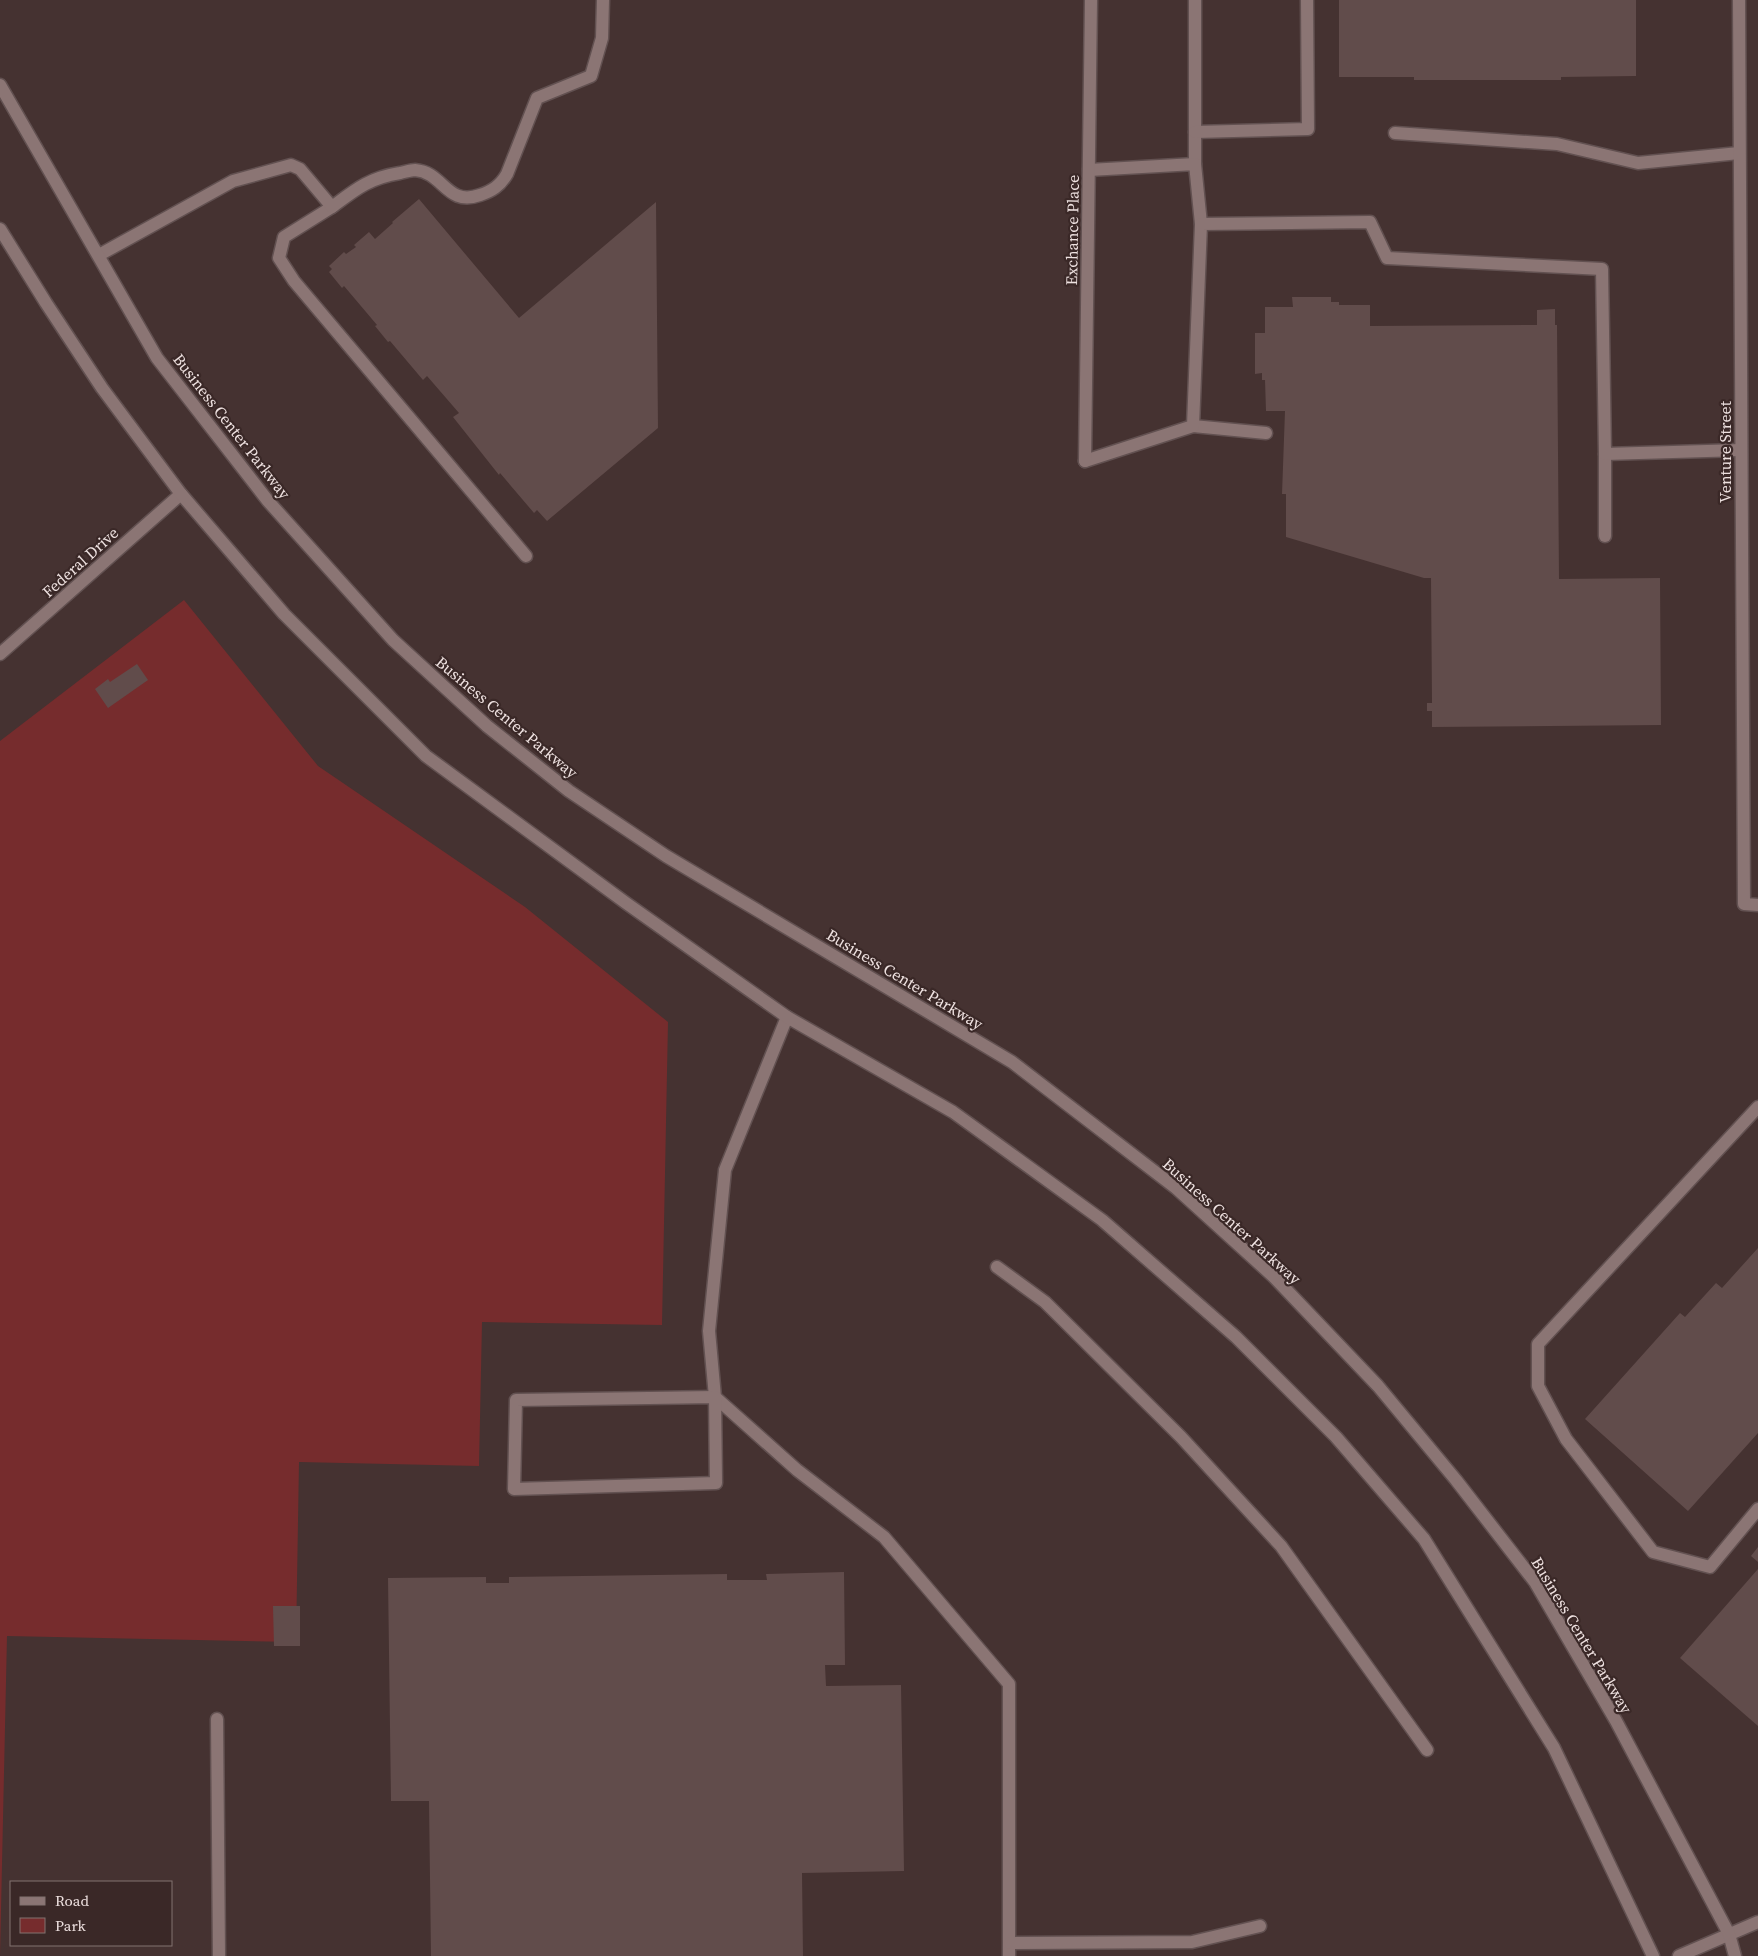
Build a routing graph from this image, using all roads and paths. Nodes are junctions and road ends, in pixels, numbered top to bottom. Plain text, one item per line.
1 (603, 0) edge
2 (1091, 0) edge
3 (1195, 0) edge
4 (1308, 0) edge
5 (1738, 0) edge
6 (0, 85) edge
7 (1195, 132) junction
8 (1395, 133) dead end
9 (1739, 153) junction
10 (1195, 164) junction
11 (1089, 170) junction
12 (332, 207) junction
13 (1201, 224) junction
14 (0, 229) edge
15 (99, 255) junction
16 (1193, 426) junction
17 (1266, 434) dead end
18 (1741, 450) junction
19 (1605, 454) junction
20 (181, 494) junction
21 (1605, 536) dead end
22 (526, 556) dead end
23 (0, 654) edge
24 (1758, 906) edge
25 (788, 1017) junction
26 (1758, 1107) edge
27 (997, 1267) dead end
28 (715, 1398) junction
29 (1758, 1509) edge
30 (217, 1719) dead end
31 (1427, 1750) dead end
32 (1758, 1922) edge
33 (1260, 1926) dead end
34 (1729, 1934) junction
35 (1010, 1950) edge
36 (219, 1956) edge
37 (1653, 1956) edge
38 (1679, 1956) edge
39 (1735, 1956) edge

1 - 12 main road
2 - 11 main road, Exchance Place
3 - 7 main road
4 - 7 main road
5 - 9 main road, Venture Street
6 - 15 main road, Business Center Parkway
7 - 10 main road
8 - 9 main road
9 - 18 main road, Venture Street
10 - 11 main road
10 - 13 main road
11 - 16 main road, Exchance Place
12 - 15 main road
12 - 22 main road
13 - 16 main road
13 - 19 main road
14 - 20 main road
15 - 34 main road, Business Center Parkway
16 - 17 main road
18 - 19 main road
18 - 24 main road, Venture Street
19 - 21 main road
20 - 23 main road, Federal Drive
20 - 25 main road
25 - 28 main road
25 - 37 main road
26 - 29 main road
27 - 31 main road
28 - 28 main road
28 - 35 main road
30 - 36 main road
32 - 34 main road
33 - 35 main road
34 - 38 main road
34 - 39 main road, Business Center Parkway

